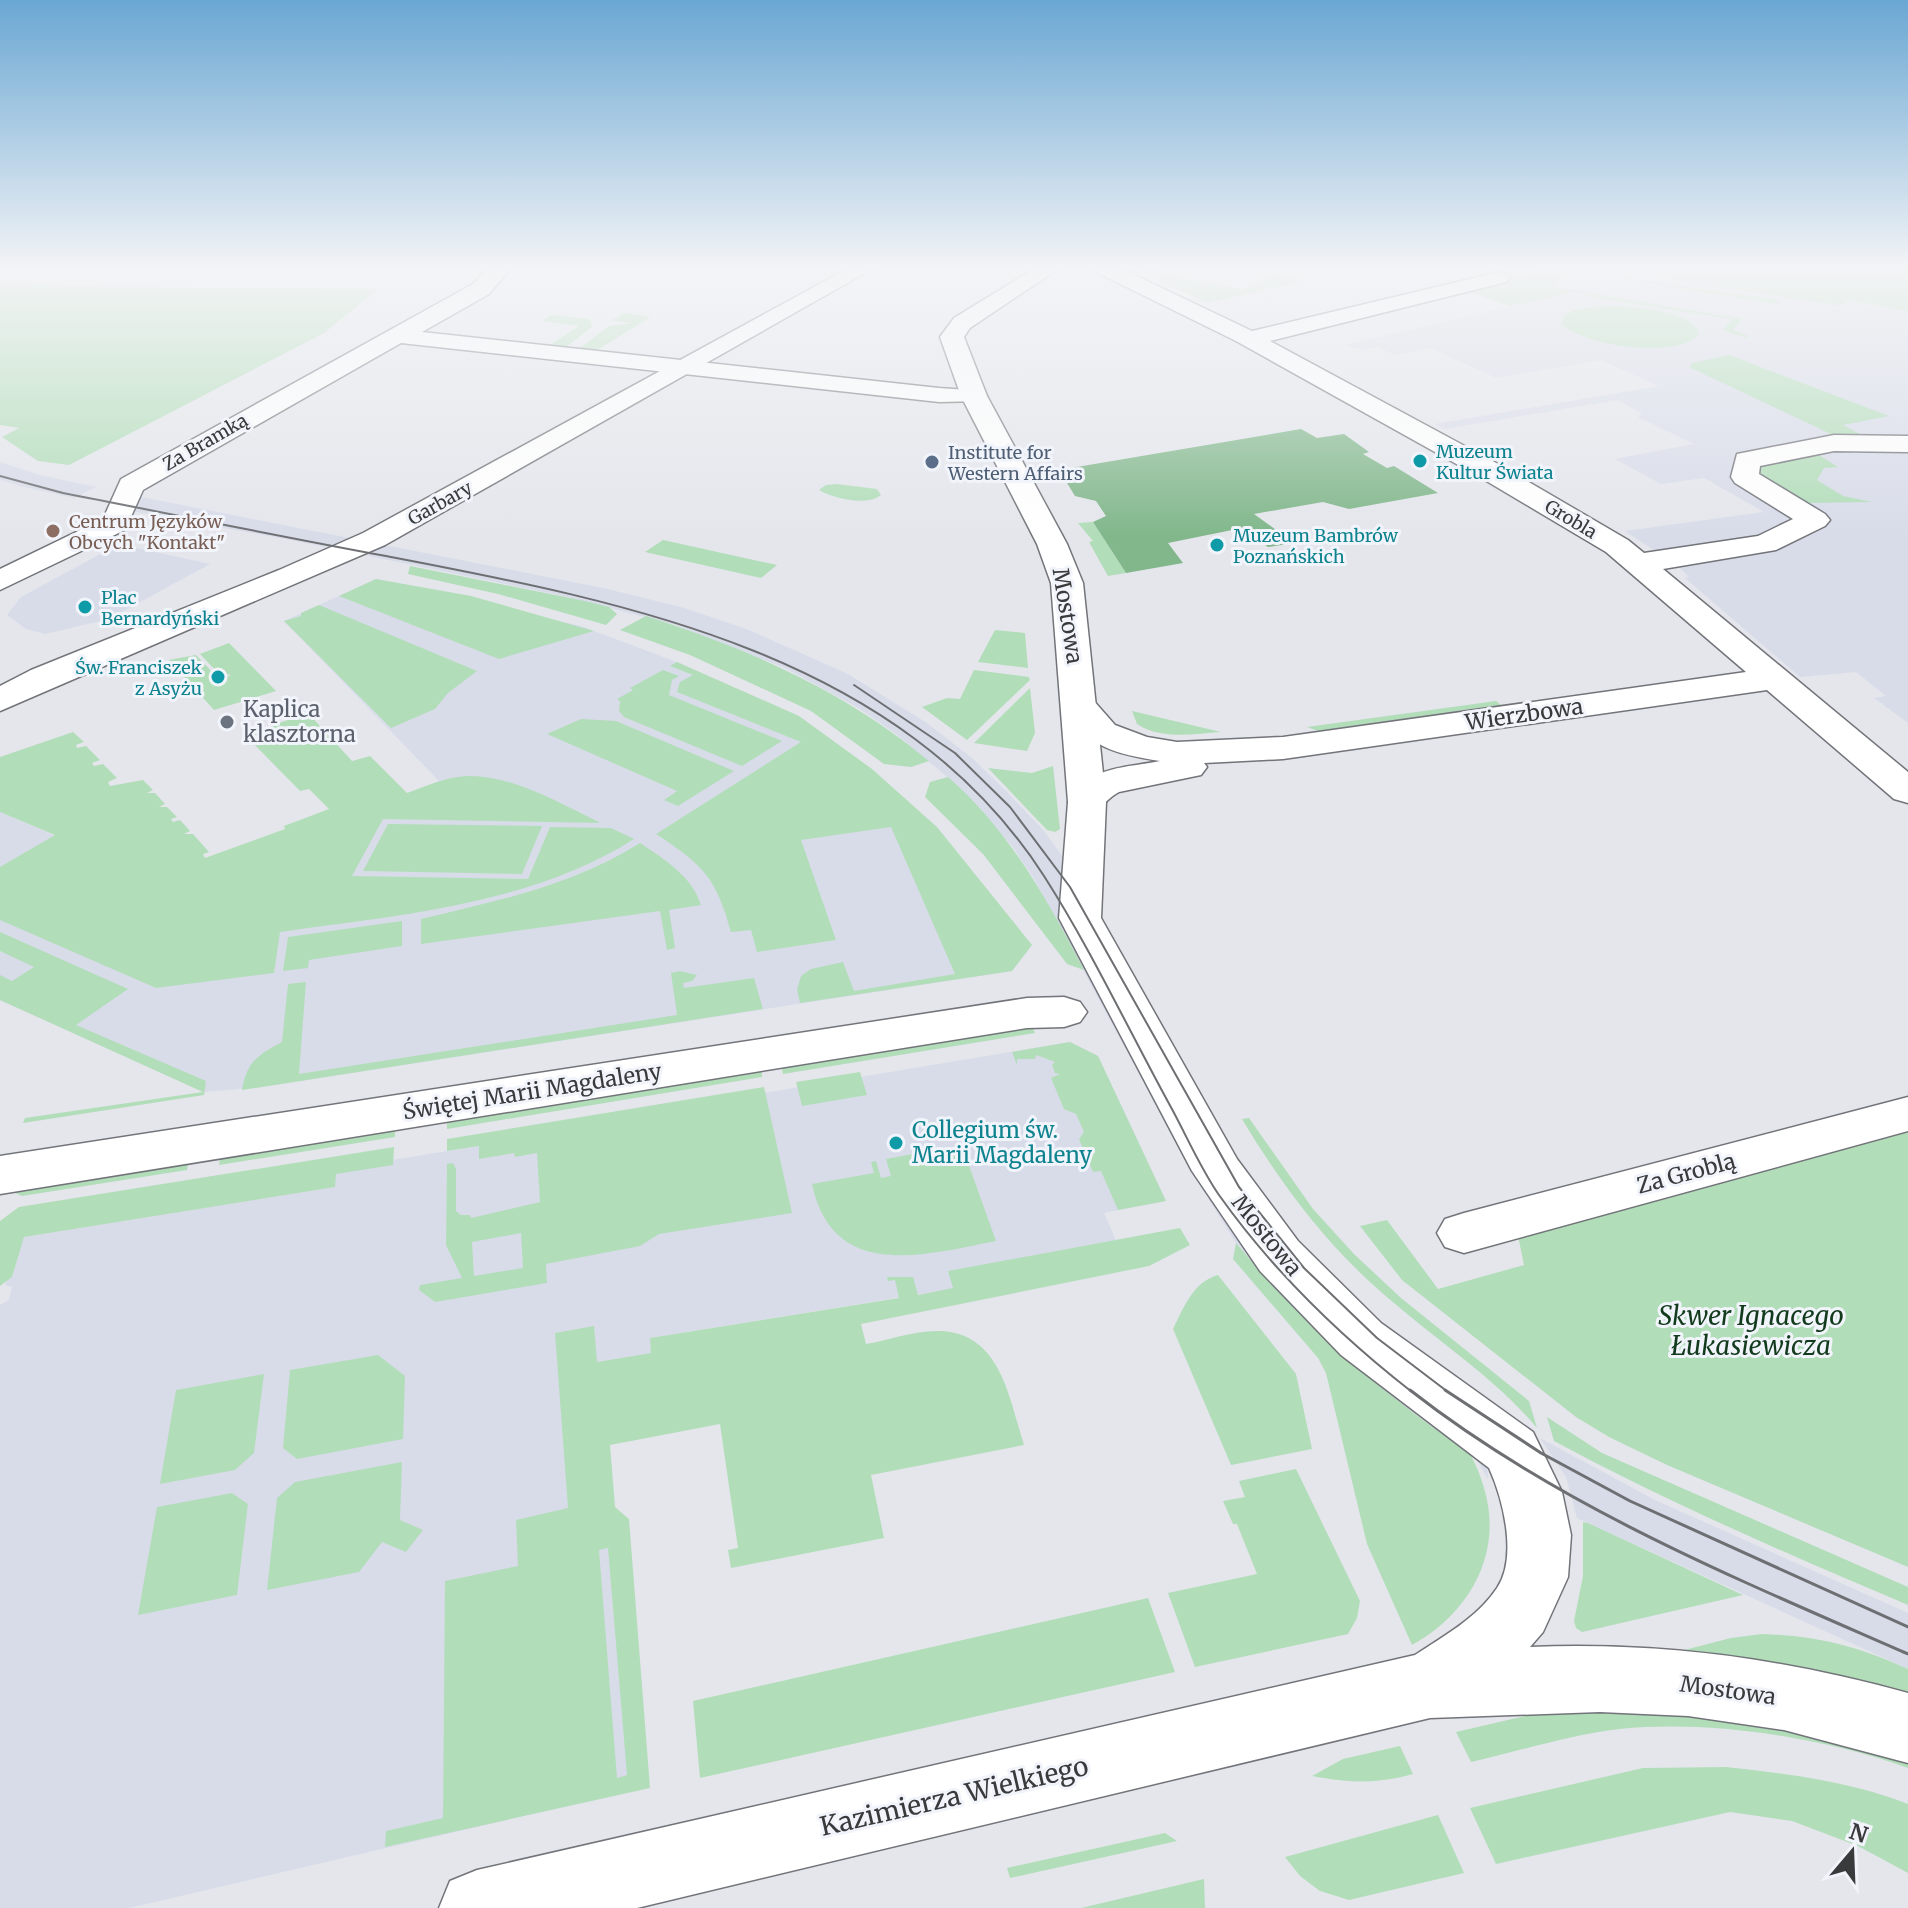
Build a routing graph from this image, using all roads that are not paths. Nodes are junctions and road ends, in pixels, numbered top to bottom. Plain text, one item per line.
1 (359, 358) edge
2 (597, 358) edge
3 (704, 358) edge
4 (958, 358) edge
5 (1284, 358) edge
6 (686, 368) junction
7 (974, 396) junction
8 (1908, 444) edge
9 (1640, 563) junction
10 (0, 581) edge
11 (1772, 679) junction
12 (4, 694) edge
13 (1080, 708) junction
14 (1277, 749) junction
15 (1908, 791) edge
16 (1087, 802) junction
17 (1064, 1012) dead end
18 (1908, 1114) edge
19 (0, 1175) edge
20 (1464, 1233) dead end
21 (1430, 1685) junction
22 (1908, 1728) edge
23 (477, 1908) edge

1 - 10 street, Za Bramką
2 - 6 street
3 - 6 street, Garbary
4 - 7 street, Mostowa
5 - 9 street, Grobla
6 - 7 street
6 - 12 street, Garbary
7 - 13 street, Mostowa
8 - 9 street
9 - 11 street, Grobla
11 - 14 street, Wierzbowa
11 - 15 street, Grobla
13 - 14 street, Wierzbowa
13 - 16 street, Mostowa
14 - 16 street, Wierzbowa
16 - 21 street, Mostowa
17 - 19 street, Świętej Marii Magdaleny
18 - 20 street, Za Groblą
21 - 22 street, Mostowa
21 - 23 street, Kazimierza Wielkiego

